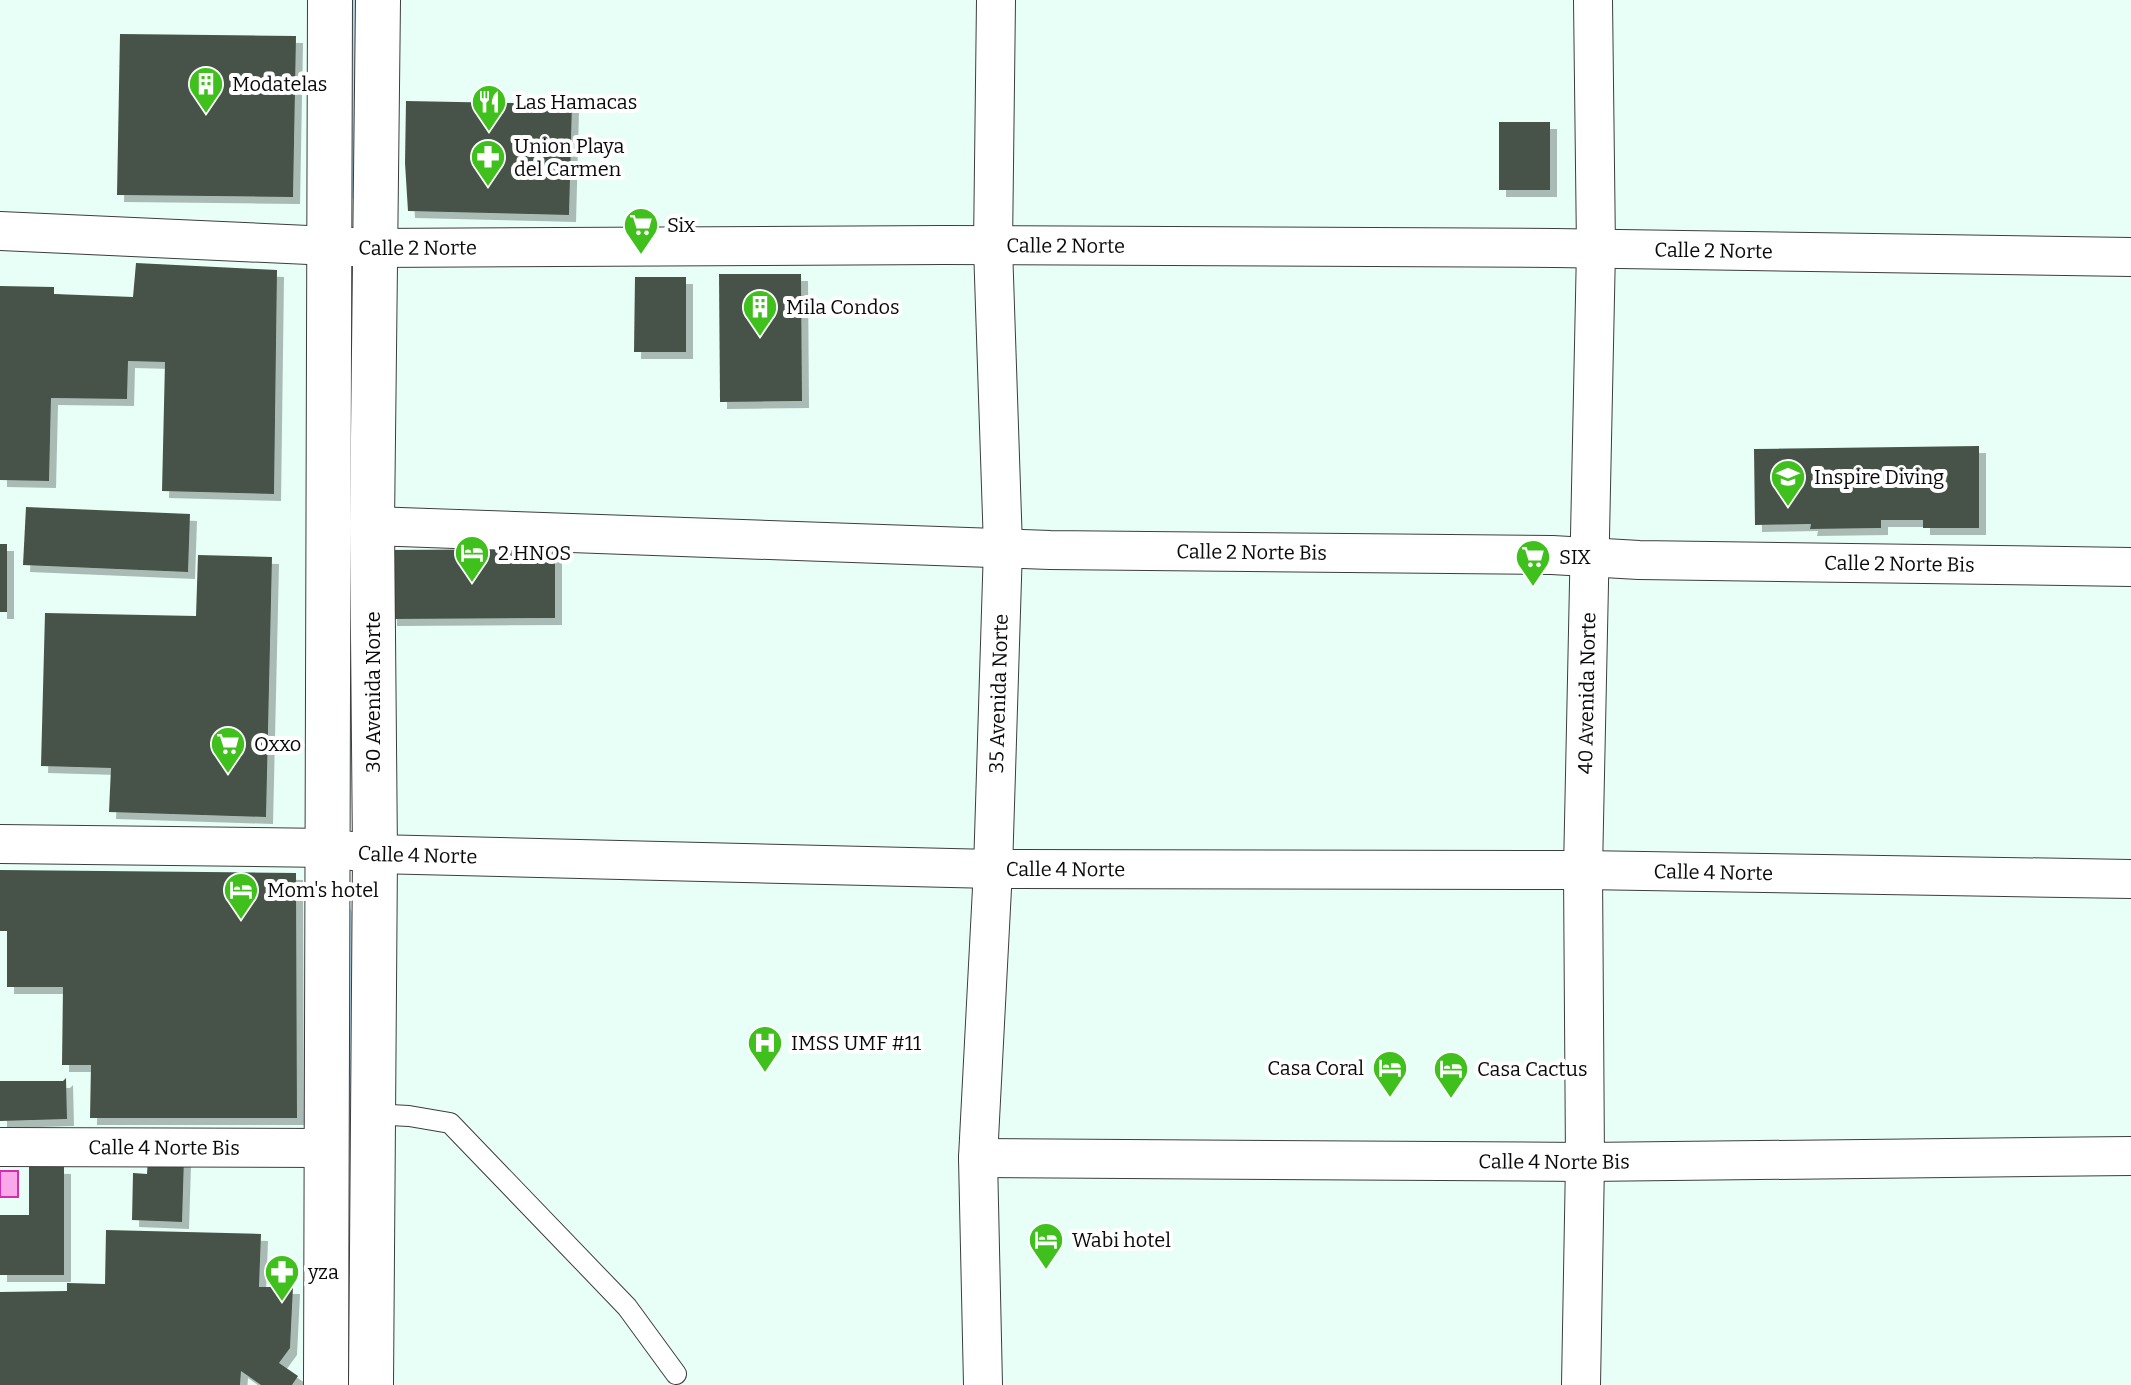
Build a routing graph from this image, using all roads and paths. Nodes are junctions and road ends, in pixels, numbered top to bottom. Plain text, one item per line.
1 (330, 0) edge
2 (378, 0) edge
3 (996, 0) edge
4 (1593, 0) edge
5 (0, 231) edge
6 (330, 244) junction
7 (993, 247) junction
8 (374, 248) junction
9 (1596, 249) junction
10 (2131, 257) edge
11 (372, 526) junction
12 (1003, 547) junction
13 (1589, 558) junction
14 (2131, 567) edge
15 (0, 844) edge
16 (329, 848) junction
17 (375, 854) junction
18 (993, 869) junction
19 (1583, 870) junction
20 (2131, 879) edge
21 (371, 1114) junction
22 (0, 1147) edge
23 (328, 1148) junction
24 (2131, 1156) edge
25 (978, 1158) junction
26 (1585, 1162) junction
27 (676, 1374) dead end
28 (326, 1385) edge
29 (371, 1385) edge
30 (983, 1385) edge
31 (1581, 1385) edge

1 - 6 street
2 - 8 street, 30 Avenida Norte
3 - 7 street, 35 Avenida Norte
4 - 9 street, 40 Avenida Norte
5 - 6 street, Calle 2 Norte
6 - 8 street, Calle 2 Norte
6 - 16 street
7 - 8 street, Calle 2 Norte
7 - 9 street, Calle 2 Norte
7 - 12 street, 35 Avenida Norte
8 - 11 street, 30 Avenida Norte
9 - 10 street, Calle 2 Norte
9 - 13 street, 40 Avenida Norte
11 - 12 street, Calle 2 Norte Bis
11 - 17 street, 30 Avenida Norte
12 - 13 street, Calle 2 Norte Bis
12 - 18 street, 35 Avenida Norte
13 - 14 street, Calle 2 Norte Bis
13 - 19 street, 40 Avenida Norte
15 - 16 street, Calle 4 Norte
16 - 17 street, Calle 4 Norte
16 - 23 street
17 - 18 street, Calle 4 Norte
17 - 21 street, 30 Avenida Norte
18 - 19 street, Calle 4 Norte
18 - 25 street, 35 Avenida Norte
19 - 20 street, Calle 4 Norte
19 - 26 street, 40 Avenida Norte
21 - 27 lane
21 - 29 street, 30 Avenida Norte
22 - 23 street, Calle 4 Norte Bis
23 - 28 street
24 - 26 street, Calle 4 Norte Bis
25 - 26 street, Calle 4 Norte Bis
25 - 30 street, 35 Avenida Norte
26 - 31 street, 40 Avenida Norte

